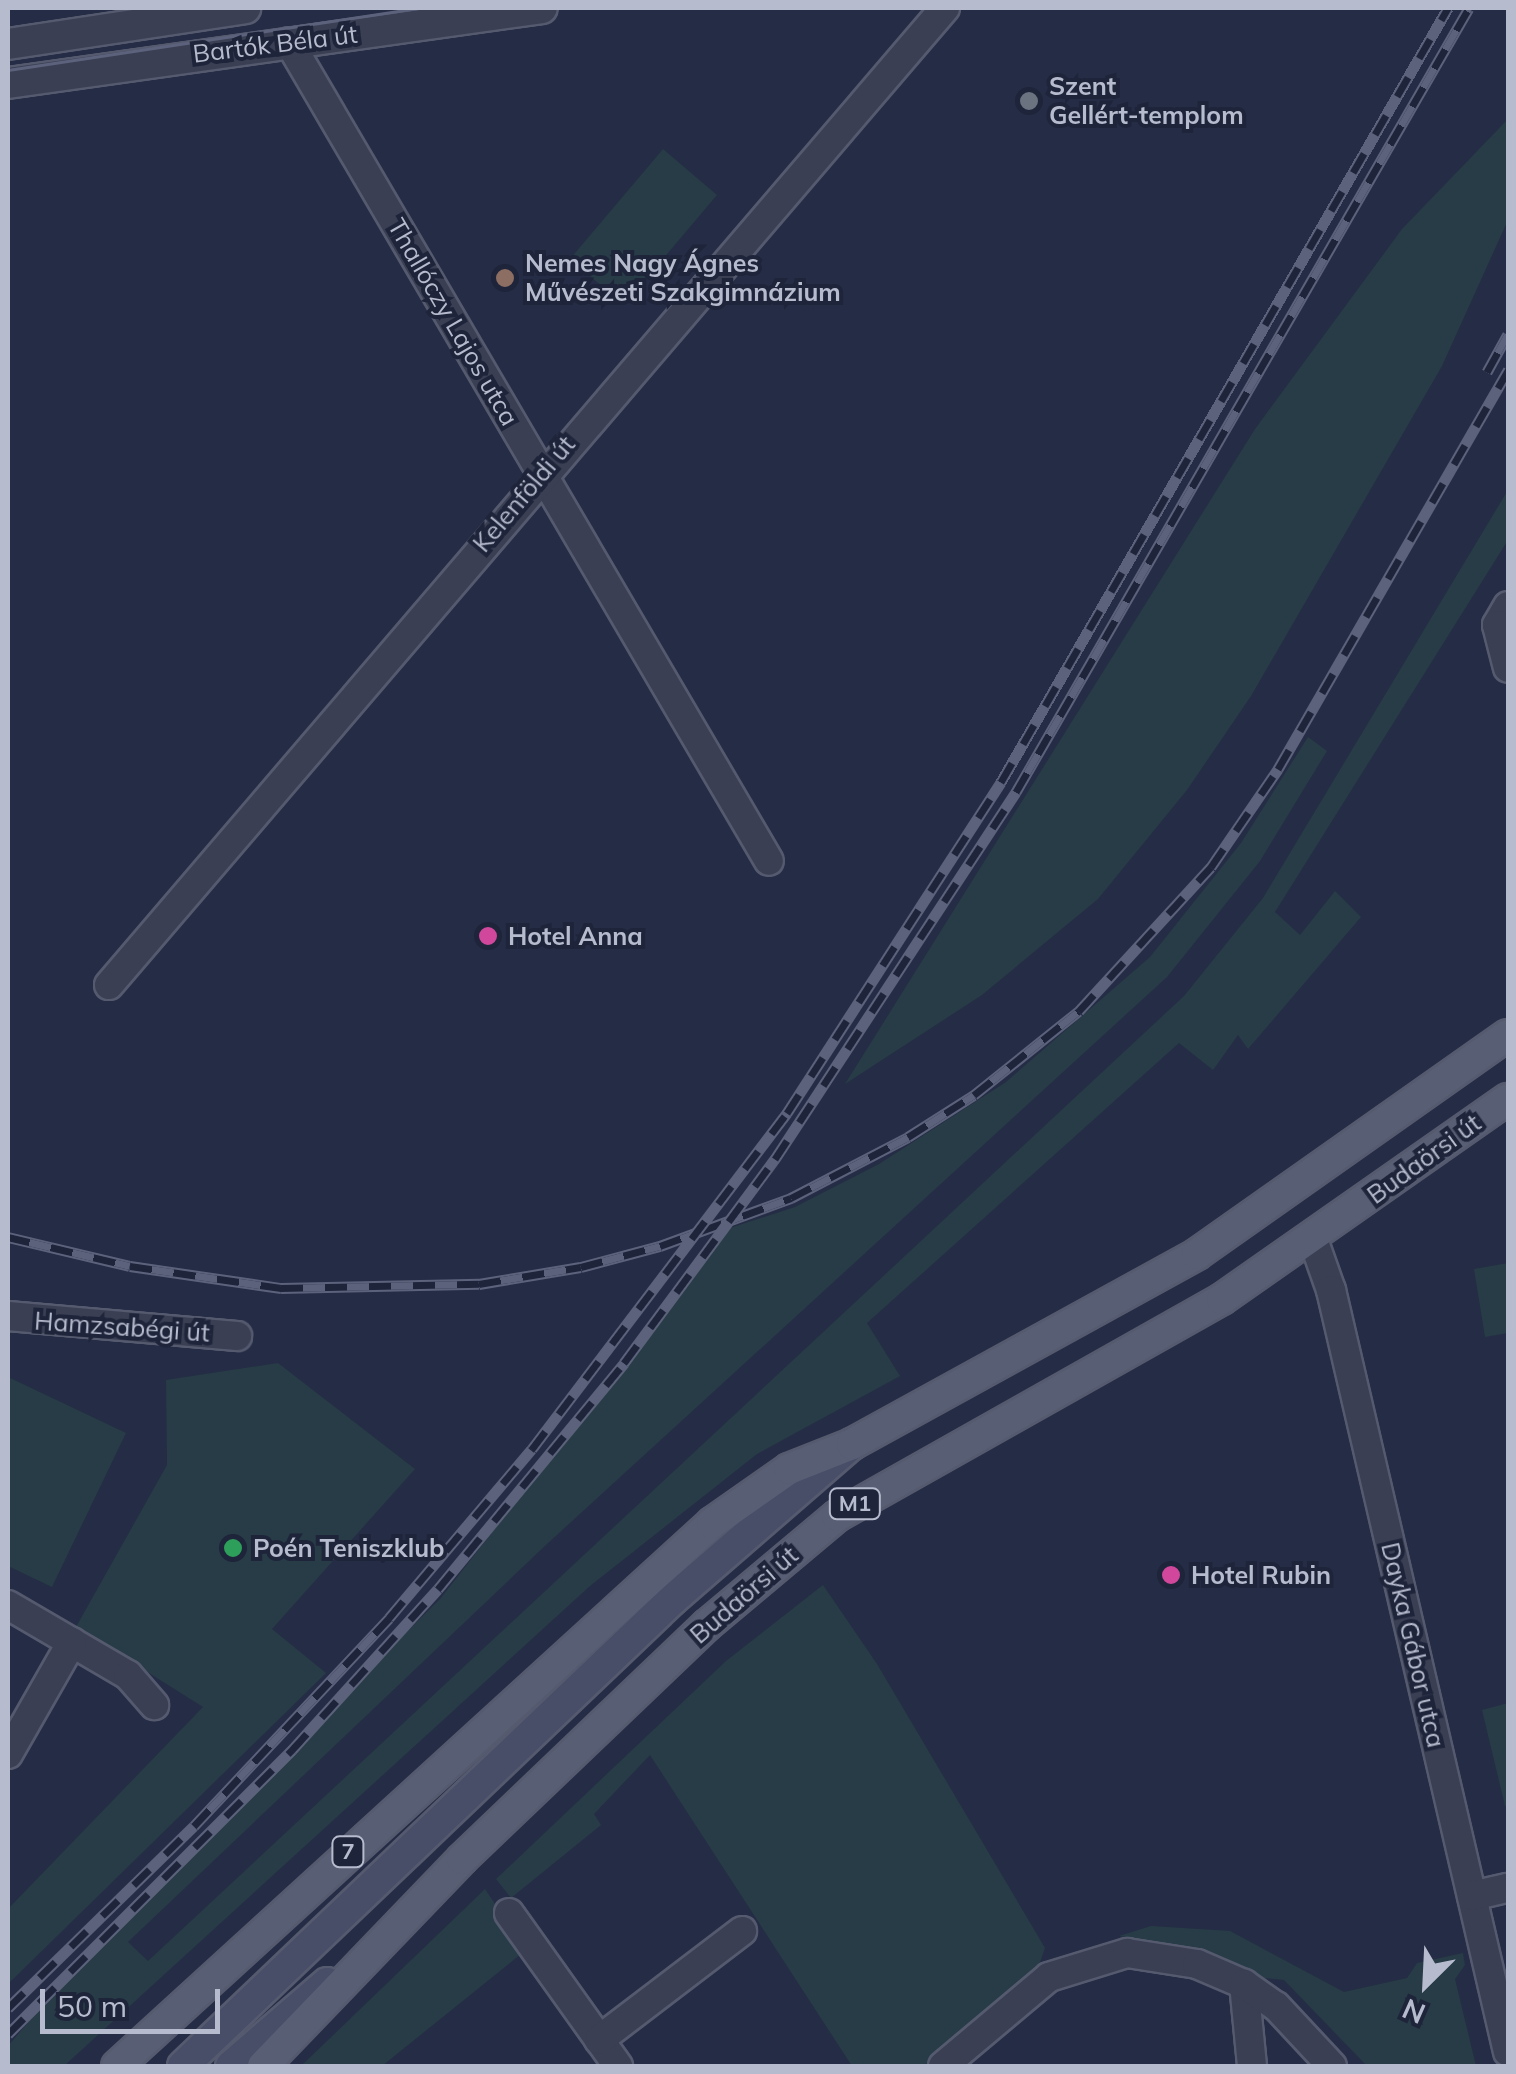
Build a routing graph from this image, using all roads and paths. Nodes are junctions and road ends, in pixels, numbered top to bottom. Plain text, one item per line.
1 (246, 8) edge
2 (542, 8) edge
3 (943, 8) edge
4 (288, 42) junction
5 (8, 44) edge
6 (8, 83) edge
7 (542, 473) junction
8 (1508, 606) edge
9 (1508, 668) edge
10 (769, 861) dead end
11 (109, 985) dead end
12 (1508, 1035) edge
13 (1508, 1098) edge
14 (1313, 1239) junction
15 (8, 1316) edge
16 (237, 1336) dead end
17 (852, 1444) junction
18 (8, 1604) edge
19 (72, 1642) junction
20 (154, 1705) dead end
21 (8, 1754) edge
22 (1508, 1888) edge
23 (1472, 1896) junction
24 (411, 1910) junction
25 (509, 1914) dead end
26 (742, 1931) dead end
27 (1244, 1984) junction
28 (599, 2040) junction
29 (1508, 2052) edge
30 (117, 2066) edge
31 (183, 2066) edge
32 (231, 2066) edge
33 (263, 2066) edge
34 (618, 2066) edge
35 (943, 2066) edge
36 (1252, 2066) edge
37 (1332, 2066) edge

1 - 5 street, Bartók Béla út
2 - 4 street, Bartók Béla út
3 - 7 street, Kelenföldi út
4 - 6 street, Bartók Béla út
4 - 7 street, Thallóczy Lajos utca
7 - 10 street, Thallóczy Lajos utca
7 - 11 street, Kelenföldi út
8 - 9 street
12 - 17 main road, Budaörsi út
13 - 14 main road, Budaörsi út / M1
14 - 23 street, Dayka Gábor utca
14 - 24 main road, Budaörsi út / M1
15 - 16 street, Hamzsabégi út
17 - 30 main road, Budaörsi út / 7
17 - 31 main road, Budaörsi út
18 - 19 street
19 - 20 street
19 - 21 street
22 - 23 street
23 - 29 street, Dayka Gábor utca
24 - 32 main road
24 - 33 main road, Budaörsi út
25 - 28 street
26 - 28 street
27 - 35 street
27 - 36 street
27 - 37 street
28 - 34 street

